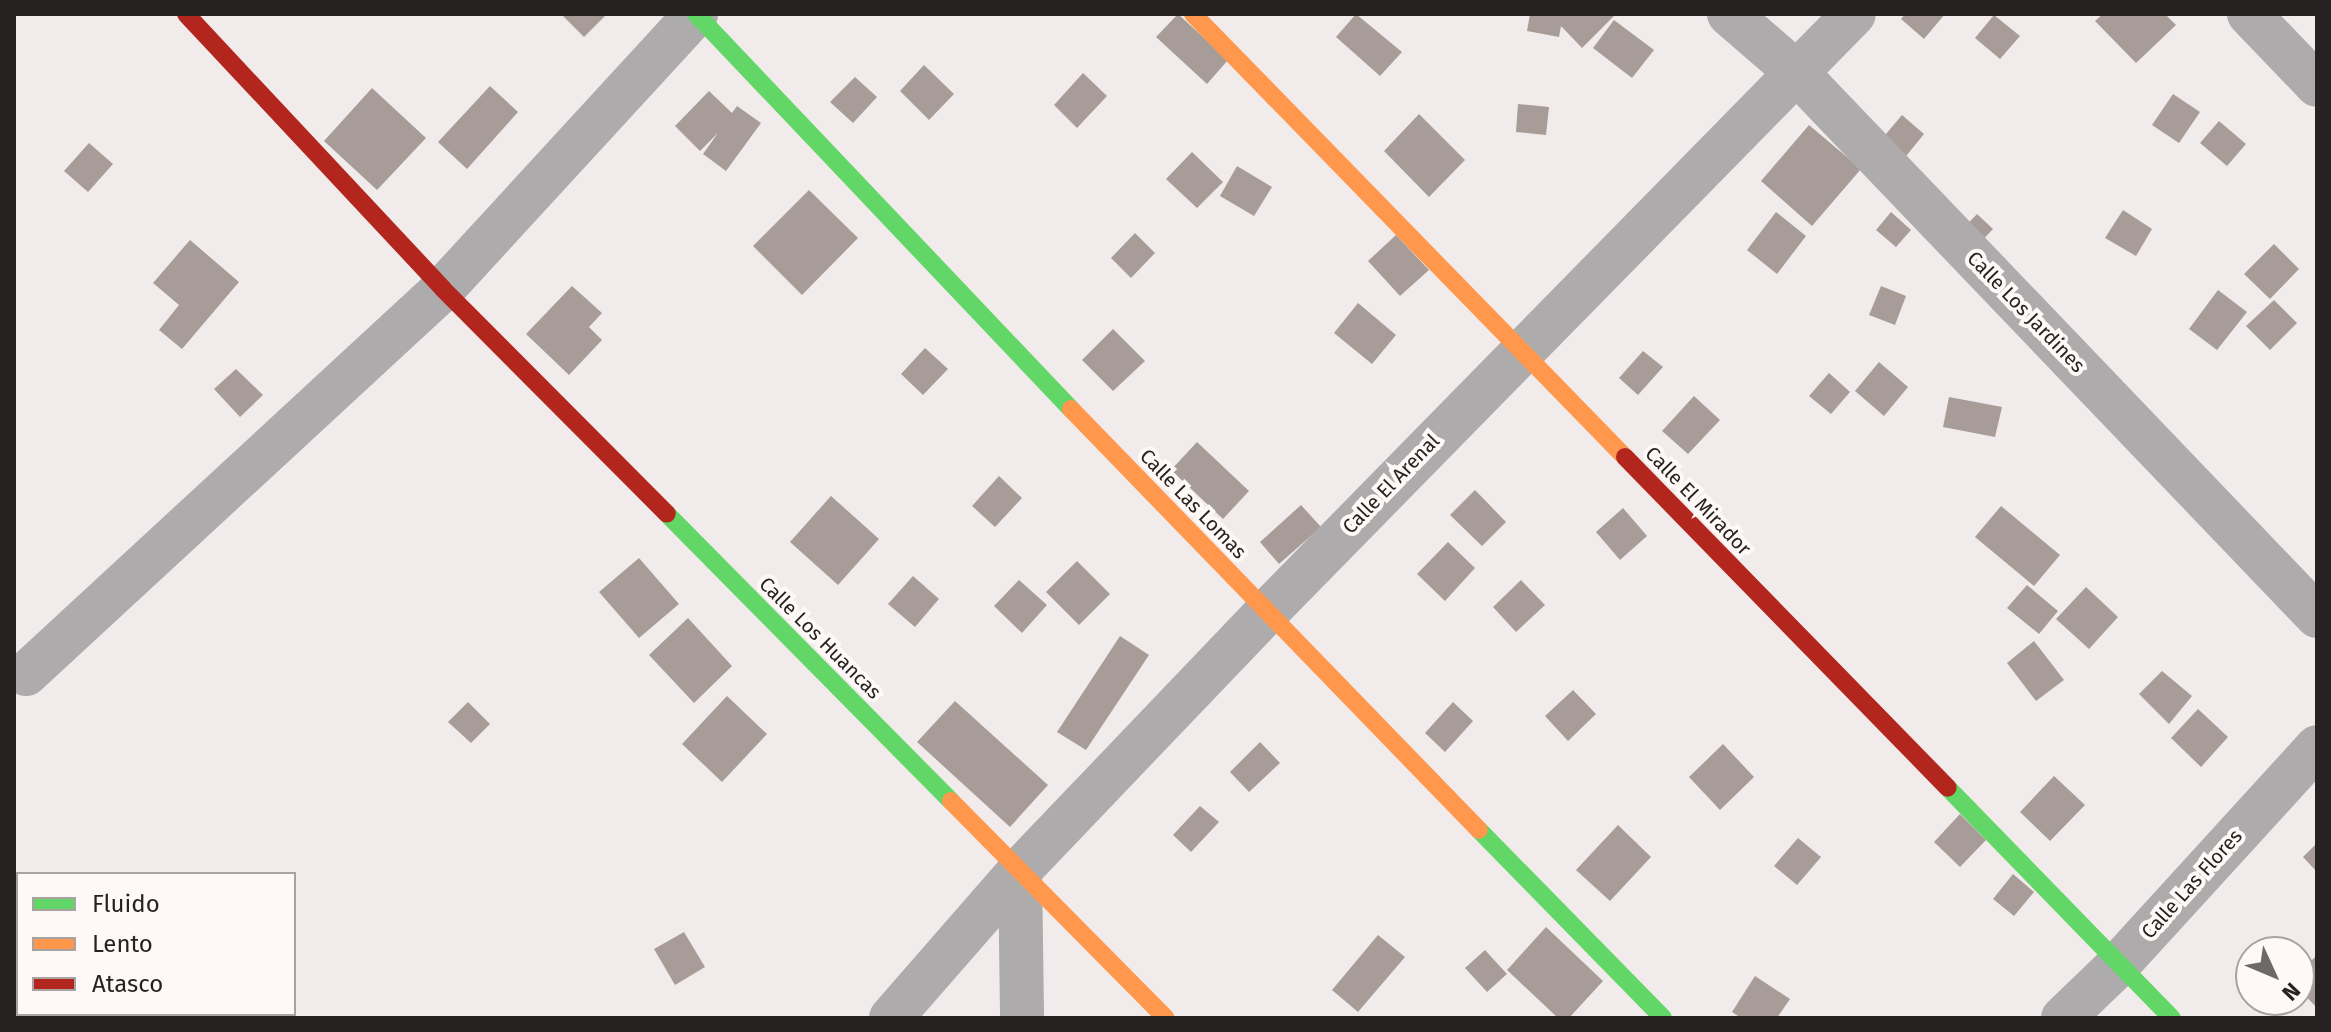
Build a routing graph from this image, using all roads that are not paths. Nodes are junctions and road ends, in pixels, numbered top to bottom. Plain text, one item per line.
1 (186, 14) edge
2 (696, 14) edge
3 (1193, 14) edge
4 (1729, 14) edge
5 (1854, 14) edge
6 (2249, 14) edge
7 (1797, 73) junction
8 (2317, 85) edge
9 (443, 289) junction
10 (1521, 350) junction
11 (1266, 613) junction
12 (2317, 616) edge
13 (26, 674) dead end
14 (2317, 747) edge
15 (1020, 870) junction
16 (2118, 965) junction
17 (891, 1018) edge
18 (1022, 1018) edge
19 (1166, 1018) edge
20 (1663, 1018) edge
21 (2063, 1018) edge
22 (2172, 1018) edge

1 - 9 street, Calle Los Huancas
2 - 9 street
2 - 11 street, Calle Las Lomas
3 - 10 street, Calle El Mirador
4 - 7 street, Calle Los Jardines
5 - 7 street, Calle El Arenal
6 - 8 street
7 - 10 street, Calle El Arenal
7 - 12 street, Calle Los Jardines
9 - 13 street
9 - 15 street, Calle Los Huancas
10 - 11 street, Calle El Arenal
10 - 16 street, Calle El Mirador
11 - 15 street, Calle El Arenal
11 - 20 street, Calle Las Lomas
14 - 16 street, Calle Las Flores
15 - 17 street, Calle El Arenal
15 - 18 street
15 - 19 street, Calle Los Huancas
16 - 21 street, Calle Las Flores
16 - 22 street, Calle El Mirador

